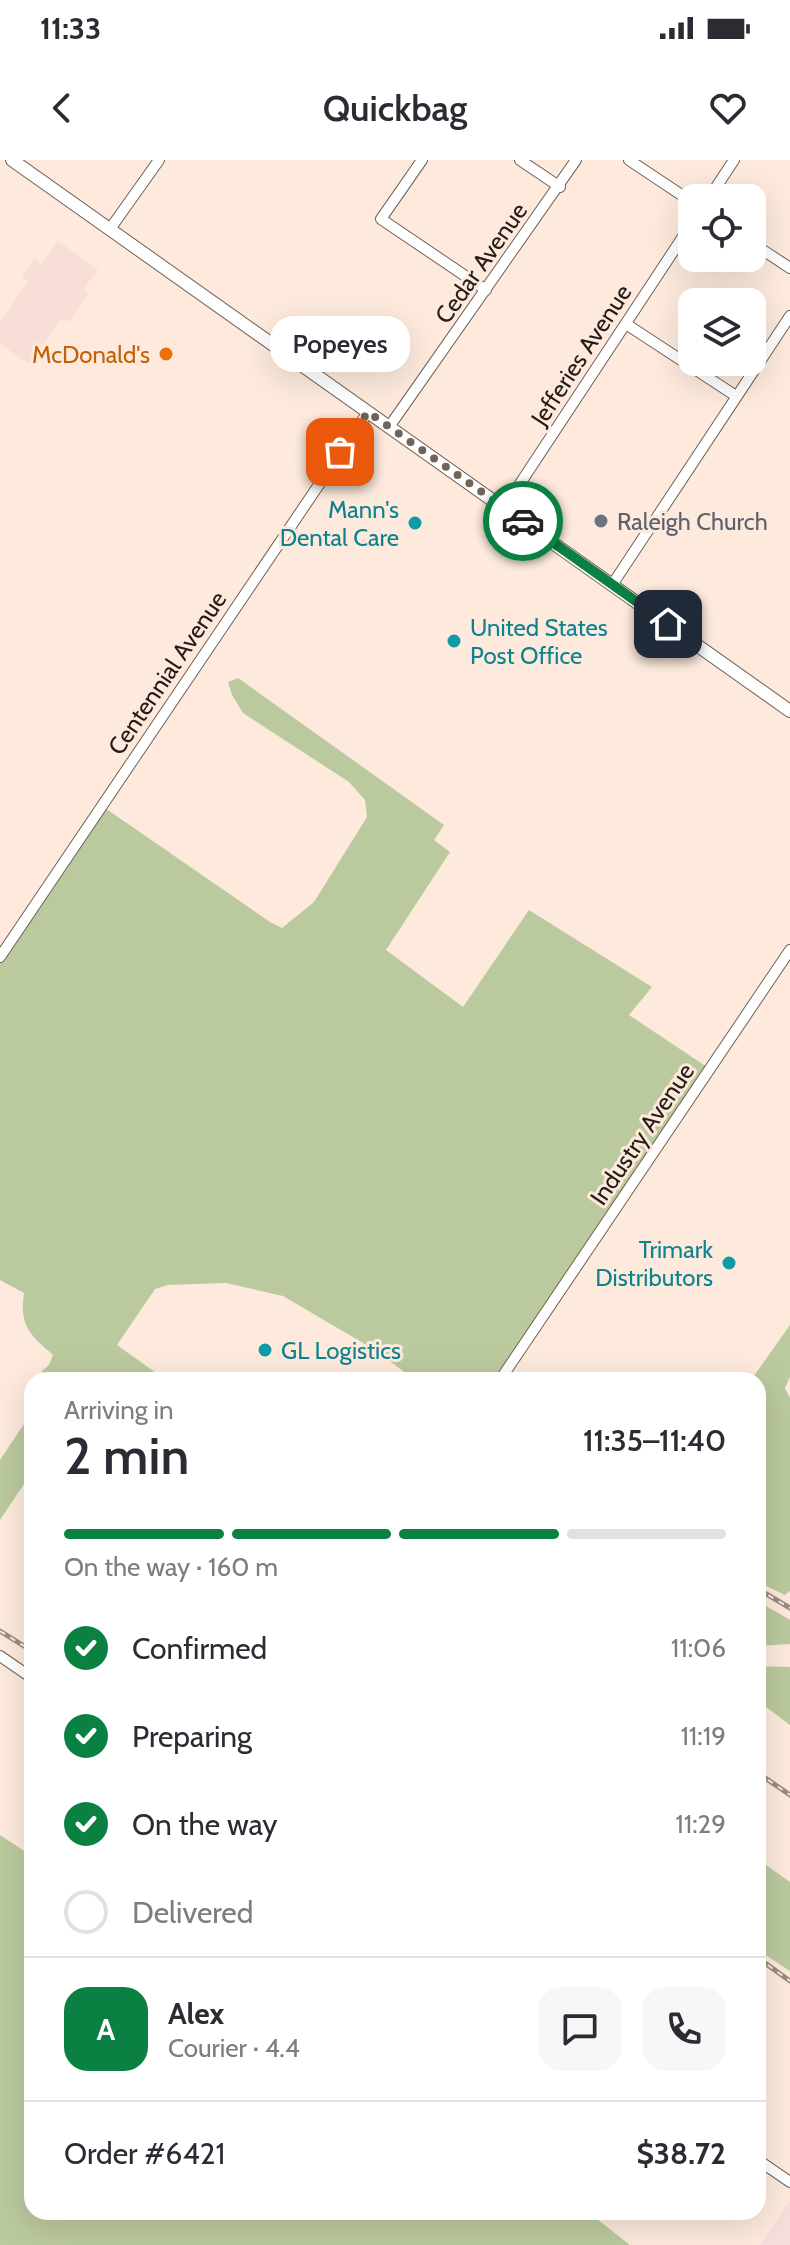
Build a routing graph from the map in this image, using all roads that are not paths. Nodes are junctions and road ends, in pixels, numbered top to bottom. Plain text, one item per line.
1 (12, 160) edge
2 (159, 160) edge
3 (422, 160) edge
4 (520, 160) edge
5 (576, 160) edge
6 (629, 160) edge
7 (734, 160) edge
8 (718, 184) edge
9 (560, 187) junction
10 (678, 193) edge
11 (110, 229) junction
12 (678, 244) edge
13 (766, 252) edge
14 (790, 268) edge
15 (486, 290) junction
16 (790, 316) edge
17 (626, 324) junction
18 (786, 329) edge
19 (736, 396) junction
20 (368, 412) junction
21 (389, 427) junction
22 (504, 508) junction
23 (612, 585) junction
24 (790, 711) edge
25 (790, 950) edge
26 (0, 957) edge
27 (505, 1372) edge
28 (0, 1656) edge
29 (24, 1672) edge
30 (766, 2166) edge
31 (790, 2182) edge

1 - 11 main road
2 - 11 street
3 - 15 street
4 - 9 street
5 - 9 street, Cedar Avenue
6 - 10 street
7 - 8 street
9 - 15 street, Cedar Avenue
11 - 20 main road
12 - 17 street, Jefferies Avenue
13 - 14 street
15 - 21 street, Cedar Avenue
16 - 18 street
17 - 19 street
17 - 22 street, Jefferies Avenue
18 - 19 street
19 - 23 street
20 - 21 main road
20 - 26 street, Centennial Avenue
21 - 22 main road
22 - 23 main road
23 - 24 main road
25 - 27 street, Industry Avenue
28 - 29 street
30 - 31 street

